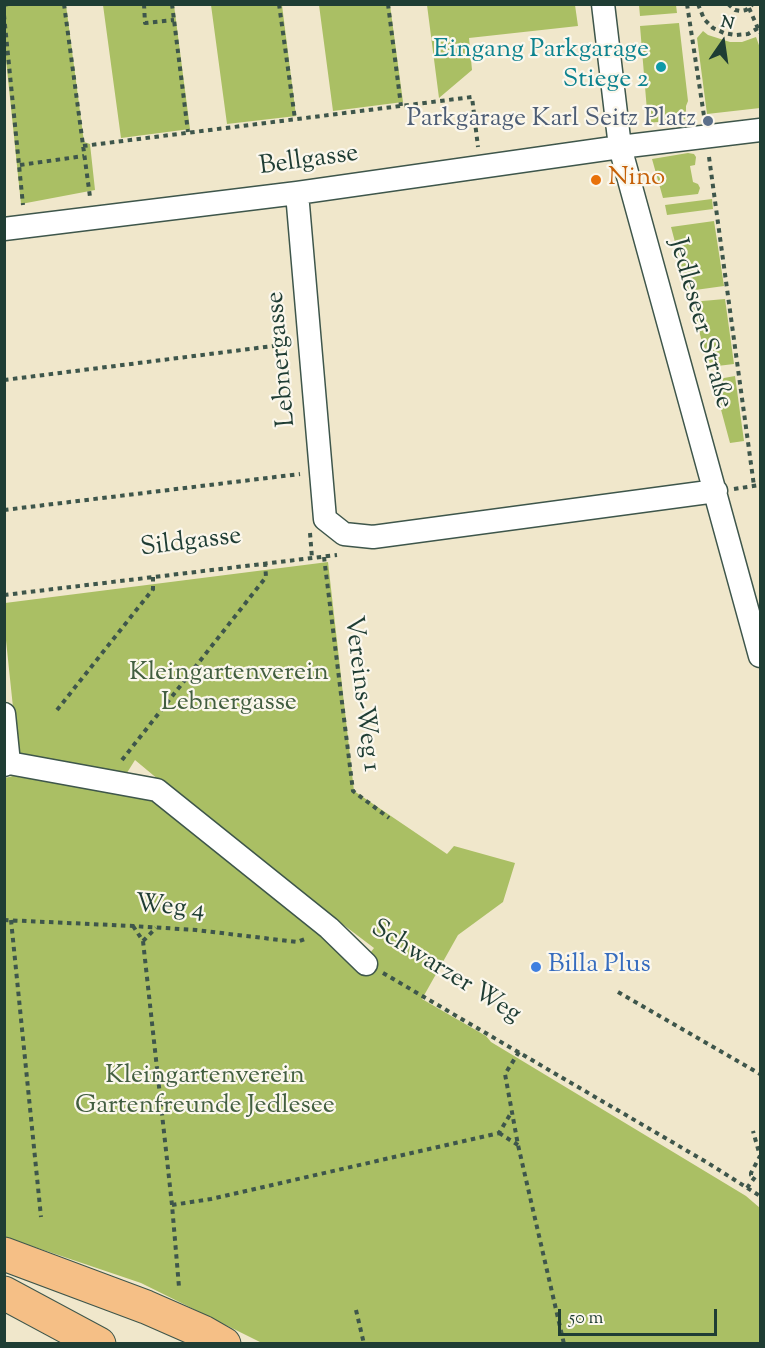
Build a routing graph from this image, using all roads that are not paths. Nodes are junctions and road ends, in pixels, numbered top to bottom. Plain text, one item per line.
1 (603, 4) edge
2 (760, 130) edge
3 (620, 147) junction
4 (297, 193) junction
5 (15, 228) edge
6 (716, 491) junction
7 (760, 656) edge
8 (4, 714) edge
9 (7, 764) edge
10 (366, 964) road end
11 (4, 1254) edge
12 (4, 1293) edge
13 (99, 1344) edge
14 (224, 1344) edge

1 - 3 street, Jedleseer Straße
2 - 3 street, Bellgasse
3 - 4 street, Bellgasse
3 - 6 street, Jedleseer Straße
4 - 5 street, Bellgasse
4 - 6 street, Lebnergasse
6 - 7 street, Jedleseer Straße
8 - 9 street
9 - 10 street, Schwarzer Weg
11 - 14 highway
12 - 13 highway

